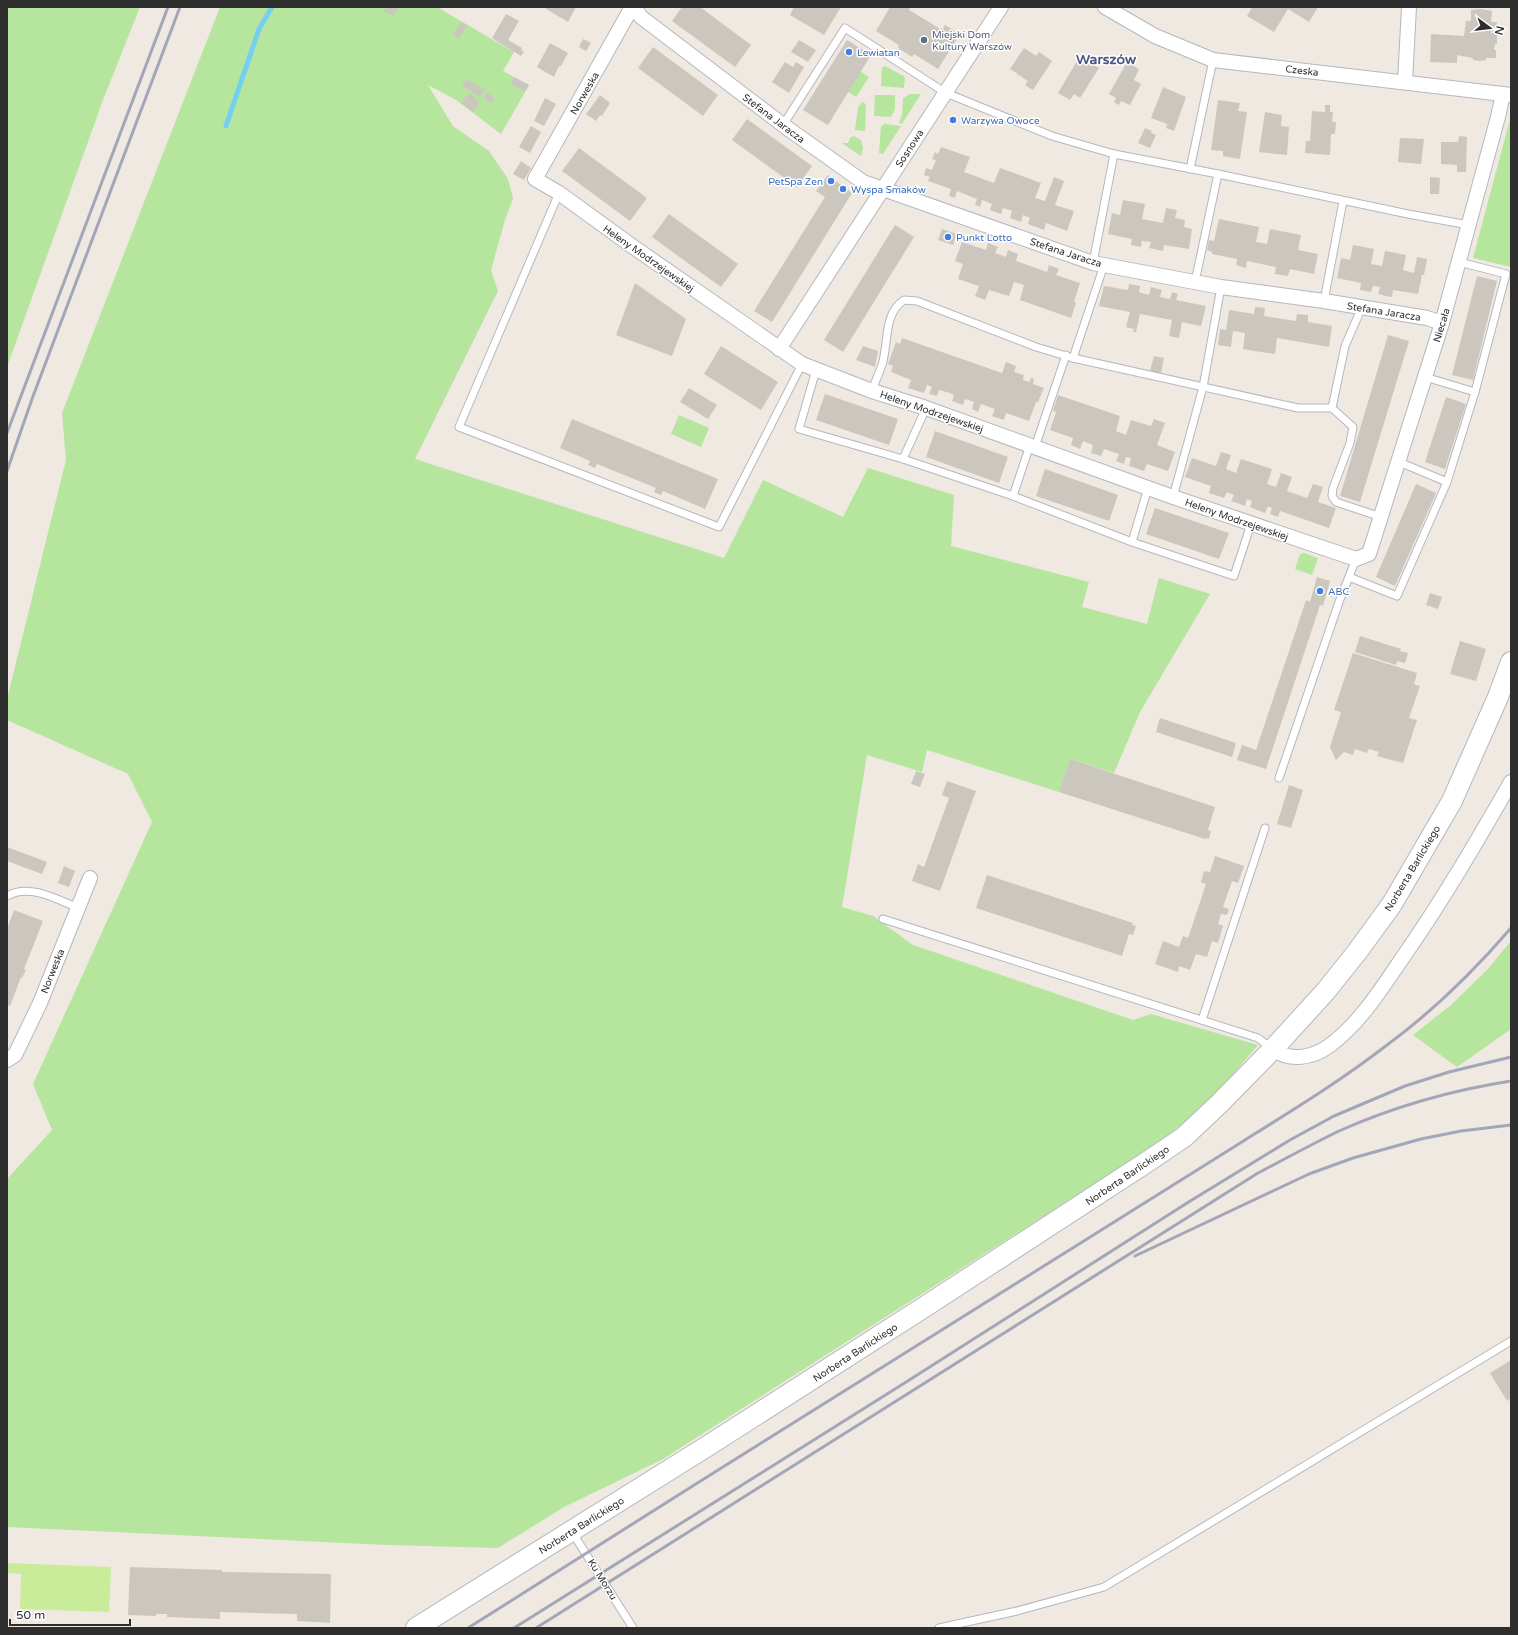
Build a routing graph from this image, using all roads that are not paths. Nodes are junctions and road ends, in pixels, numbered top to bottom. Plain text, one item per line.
1 (633, 7) edge
2 (1001, 7) edge
3 (1105, 7) edge
4 (1408, 7) edge
5 (1212, 60) junction
6 (1405, 82) junction
7 (946, 93) junction
8 (1507, 94) edge
9 (783, 125) junction
10 (1114, 154) junction
11 (1190, 169) junction
12 (1218, 174) junction
13 (535, 179) joint
14 (882, 188) junction
15 (559, 193) junction
16 (1343, 201) junction
17 (1469, 225) junction
18 (1459, 262) junction
19 (1098, 264) junction
20 (1195, 282) junction
21 (1221, 287) junction
22 (1324, 301) junction
23 (1362, 307) junction
24 (1442, 323) junction
25 (779, 349) junction
26 (1066, 355) junction
27 (1073, 358) junction
28 (802, 364) junction
29 (816, 370) junction
30 (1425, 377) junction
31 (1203, 387) junction
32 (872, 391) junction
33 (1475, 392) junction
34 (926, 408) junction
35 (1332, 408) junction
36 (1032, 446) junction
37 (903, 459) junction
38 (1399, 462) junction
39 (1447, 482) junction
40 (1148, 488) junction
41 (1013, 496) junction
42 (1173, 497) junction
43 (1381, 517) junction
44 (1251, 524) junction
45 (1132, 542) junction
46 (1362, 556) junction
47 (1349, 577) junction
48 (1511, 662) edge
49 (1278, 778) dead end
50 (1511, 782) edge
51 (1265, 828) dead end
52 (90, 878) dead end
53 (7, 896) edge
54 (78, 908) junction
55 (883, 919) dead end
56 (1202, 1020) junction
57 (1273, 1049) junction
58 (7, 1060) edge
59 (1511, 1341) edge
60 (572, 1531) junction
61 (416, 1628) edge
62 (633, 1628) edge
63 (940, 1628) edge

1 - 9 street, Stefana Jaracza
1 - 13 street, Norweska
2 - 7 street, Sosnowa
3 - 5 street, Czeska
4 - 6 street
5 - 6 street, Czeska
5 - 11 lane
6 - 8 street, Czeska
7 - 9 lane
7 - 10 lane
7 - 14 street, Sosnowa
8 - 17 street, Niecała
9 - 14 street, Stefana Jaracza
10 - 11 lane
10 - 19 lane
11 - 12 lane
12 - 16 lane
12 - 20 lane
13 - 15 street, Heleny Modrzejewskiej
14 - 19 street, Stefana Jaracza
14 - 25 street, Sosnowa
15 - 25 street, Heleny Modrzejewskiej
15 - 28 lane
16 - 17 lane
16 - 22 lane
17 - 18 street, Niecała
18 - 24 street, Niecała
18 - 33 lane
19 - 20 street, Stefana Jaracza
19 - 27 lane
20 - 21 street, Stefana Jaracza
21 - 22 street, Stefana Jaracza
21 - 31 lane
22 - 23 street, Stefana Jaracza
23 - 24 street, Stefana Jaracza
23 - 35 lane
24 - 30 street, Niecała
25 - 28 street, Heleny Modrzejewskiej
26 - 27 lane
26 - 32 lane
26 - 36 lane
27 - 31 lane
28 - 29 street, Heleny Modrzejewskiej
29 - 32 street, Heleny Modrzejewskiej
29 - 37 lane
30 - 33 lane
30 - 38 street, Niecała
31 - 35 lane
31 - 42 lane
32 - 34 street, Heleny Modrzejewskiej
33 - 39 lane
34 - 36 street, Heleny Modrzejewskiej
34 - 37 lane
35 - 43 lane
36 - 40 street, Heleny Modrzejewskiej
36 - 41 lane
37 - 41 lane
38 - 39 lane
38 - 43 street, Niecała
39 - 47 lane
40 - 42 street, Heleny Modrzejewskiej
40 - 45 lane
41 - 45 lane
42 - 44 street, Heleny Modrzejewskiej
43 - 46 street, Niecała
44 - 45 lane
44 - 46 street, Heleny Modrzejewskiej
46 - 47 lane
47 - 49 lane
48 - 57 street, Norberta Barlickiego
50 - 57 street
51 - 56 lane
52 - 54 street, Norweska
53 - 54 lane
54 - 58 street, Norweska
55 - 56 lane
56 - 57 lane
57 - 60 street, Norberta Barlickiego
59 - 63 lane
60 - 61 street, Norberta Barlickiego
60 - 62 lane, Ku Morzu

